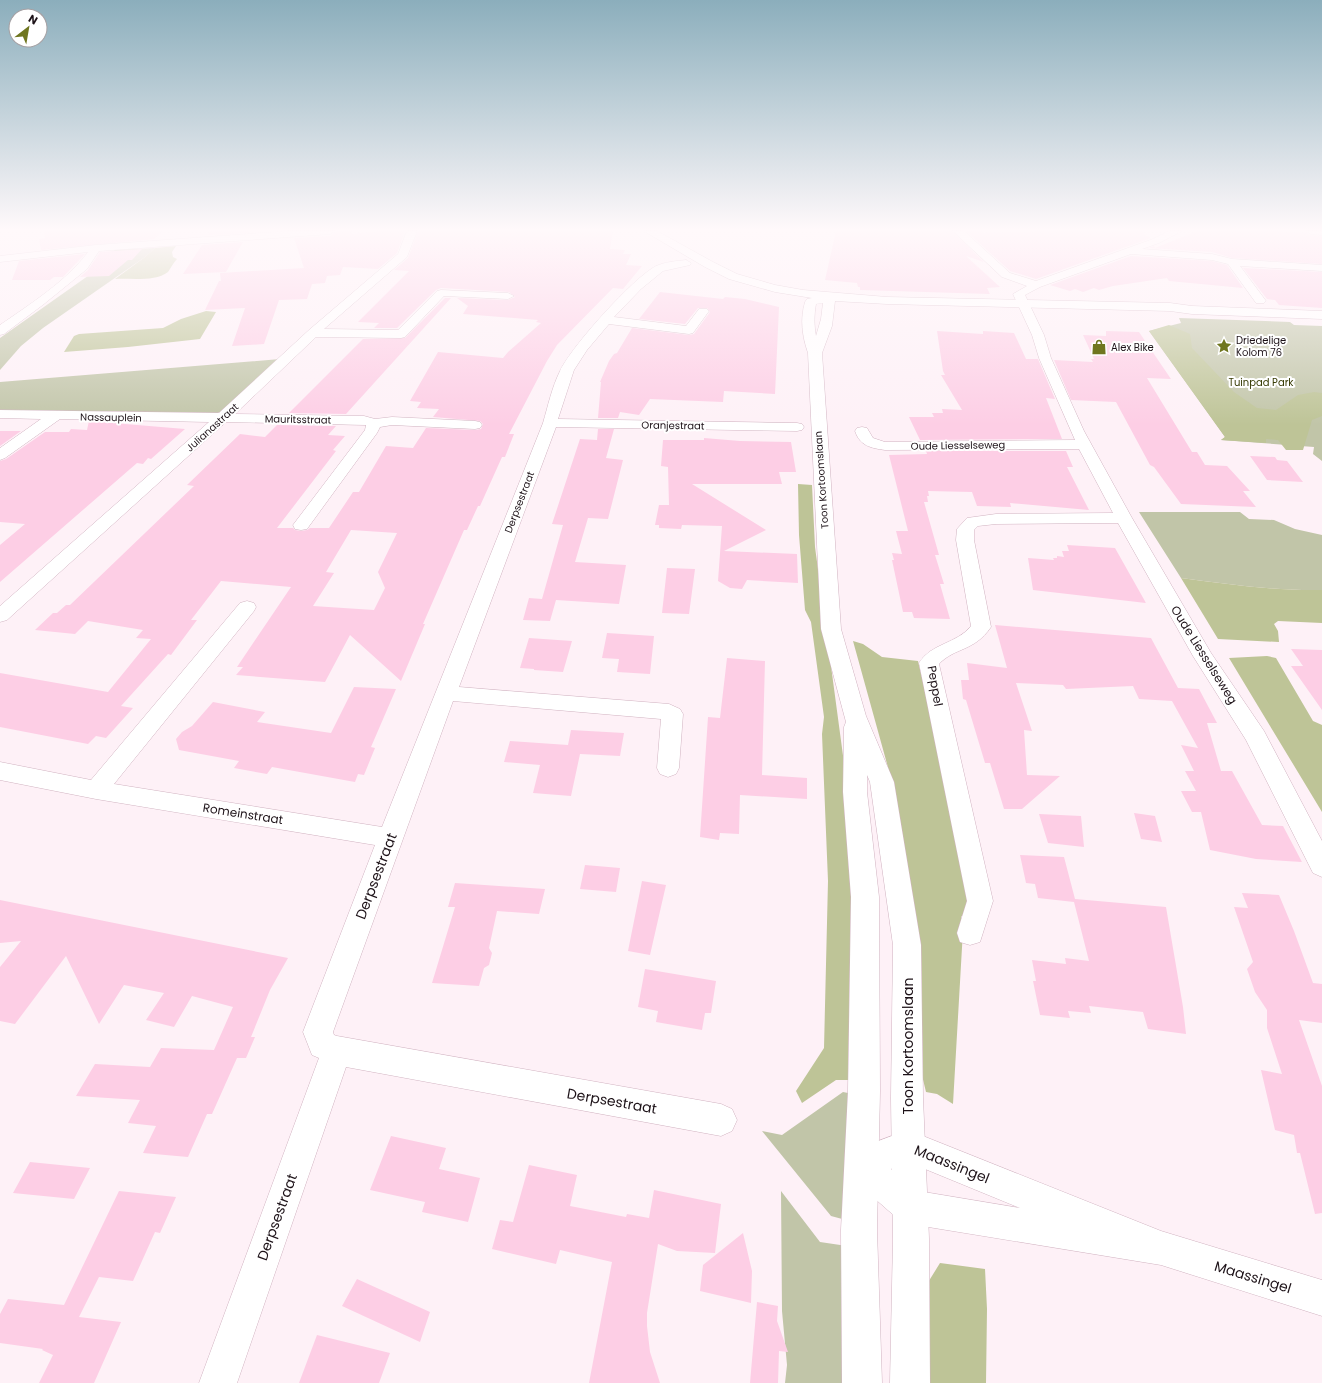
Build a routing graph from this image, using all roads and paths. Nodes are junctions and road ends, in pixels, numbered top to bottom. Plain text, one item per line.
1 (48, 296) edge
2 (356, 296) edge
3 (439, 296) edge
4 (630, 296) edge
5 (777, 296) edge
6 (808, 296) edge
7 (1020, 296) edge
8 (1252, 296) edge
9 (830, 301) junction
10 (811, 302) junction
11 (1024, 305) junction
12 (1260, 308) junction
13 (703, 311) dead end
14 (1322, 315) edge
15 (1322, 319) edge
16 (607, 320) junction
17 (0, 331) edge
18 (313, 333) junction
19 (819, 345) junction
20 (0, 414) edge
21 (55, 416) junction
22 (222, 418) junction
23 (374, 423) junction
24 (550, 423) junction
25 (474, 424) dead end
26 (797, 427) dead end
27 (862, 431) dead end
28 (1084, 445) junction
29 (0, 455) edge
30 (1124, 518) junction
31 (301, 525) dead end
32 (247, 607) dead end
33 (0, 616) edge
34 (446, 693) junction
35 (855, 716) junction
36 (668, 768) dead end
37 (0, 771) edge
38 (96, 790) junction
39 (390, 838) junction
40 (1322, 866) edge
41 (970, 933) dead end
42 (337, 1051) junction
43 (721, 1120) dead end
44 (908, 1146) junction
45 (861, 1164) junction
46 (910, 1207) junction
47 (1161, 1248) junction
48 (1322, 1298) edge
49 (218, 1383) edge
50 (862, 1383) edge
51 (910, 1383) edge

1 - 17 street
2 - 18 street, Julianastraat
3 - 18 street
4 - 16 street, Derpsestraat
5 - 10 street
6 - 9 street
7 - 11 street
8 - 12 street
9 - 10 street
9 - 11 street
9 - 19 street, Toon Kortoomslaan
10 - 19 street, Toon Kortoomslaan
11 - 12 street
11 - 28 street, Oude Liesselseweg
12 - 14 street
12 - 15 street
13 - 16 street
16 - 24 street, Derpsestraat
18 - 22 street, Julianastraat
19 - 35 street, Toon Kortoomslaan
20 - 21 street, Nassauplein
21 - 22 street, Nassauplein
21 - 29 street
22 - 23 street, Mauritsstraat
22 - 33 street, Julianastraat
23 - 25 street, Mauritsstraat
23 - 31 street
24 - 26 street, Oranjestraat
24 - 34 street, Derpsestraat
27 - 28 street, Oude Liesselseweg
28 - 30 street, Oude Liesselseweg
30 - 40 street, Oude Liesselseweg
30 - 41 street, Peppel
32 - 38 street
34 - 36 street
34 - 39 street, Derpsestraat
35 - 44 street, Toon Kortoomslaan
35 - 45 street, Toon Kortoomslaan
37 - 38 street, Romeinstraat
38 - 39 street, Romeinstraat
39 - 42 street, Derpsestraat
42 - 43 street, Derpsestraat
42 - 49 street, Derpsestraat
44 - 45 street, Maassingel
44 - 46 street, Toon Kortoomslaan
44 - 47 street, Maassingel
45 - 46 street
45 - 50 street, Toon Kortoomslaan
46 - 47 street, Maassingel
46 - 51 street, Toon Kortoomslaan
47 - 48 street, Maassingel

